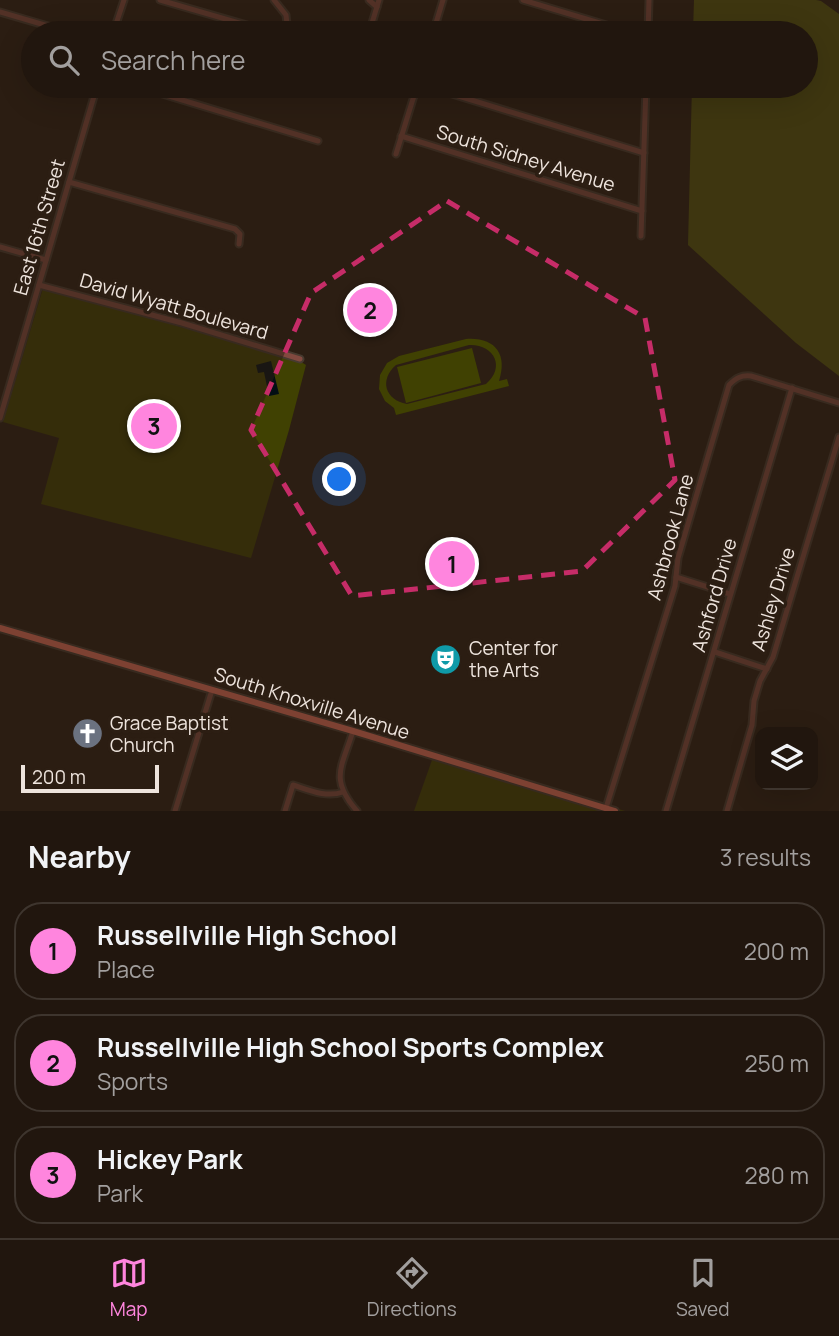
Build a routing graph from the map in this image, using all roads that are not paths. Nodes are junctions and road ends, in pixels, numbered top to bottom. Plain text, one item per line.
1 (124, 0) edge
2 (160, 0) edge
3 (274, 0) edge
4 (369, 0) edge
5 (443, 0) edge
6 (523, 0) edge
7 (649, 0) edge
8 (378, 3) edge
9 (0, 12) edge
10 (31, 21) edge
11 (117, 21) edge
12 (233, 21) edge
13 (287, 21) edge
14 (373, 21) edge
15 (436, 21) edge
16 (593, 21) edge
17 (648, 21) edge
18 (94, 98) edge
19 (176, 98) edge
20 (412, 98) edge
21 (465, 98) edge
22 (646, 98) edge
23 (401, 136) junction
24 (318, 141) dead end
25 (396, 153) dead end
26 (644, 153) junction
27 (69, 182) junction
28 (642, 211) junction
29 (641, 236) dead end
30 (239, 244) dead end
31 (0, 247) edge
32 (46, 260) junction
33 (39, 285) junction
34 (300, 359) dead end
35 (792, 388) junction
36 (839, 402) edge
37 (2, 407) edge
38 (0, 418) edge
39 (839, 437) edge
40 (676, 578) junction
41 (730, 594) junction
42 (0, 628) edge
43 (715, 652) junction
44 (767, 669) junction
45 (212, 690) junction
46 (353, 731) junction
47 (343, 792) junction
48 (606, 808) junction
49 (175, 811) edge
50 (285, 811) edge
51 (357, 811) edge
52 (615, 811) edge
53 (666, 811) edge
54 (727, 811) edge

1 - 11 street
2 - 12 street
3 - 13 street
4 - 8 street
5 - 15 street
6 - 16 street
7 - 17 street
8 - 14 street
9 - 10 street
18 - 27 street, East 16th Street
19 - 24 street
20 - 23 street
21 - 26 street
22 - 26 street
23 - 25 street
23 - 28 street, South Sidney Avenue
26 - 28 street
27 - 30 street
27 - 32 street, East 16th Street
28 - 29 street
31 - 32 street
32 - 33 street, East 16th Street
33 - 34 street, David Wyatt Boulevard
33 - 37 street, East 16th Street
35 - 36 street, Ashbrook Lane
35 - 40 street, Ashbrook Lane
35 - 41 street, Ashford Drive
37 - 38 street, East 16th Street
39 - 44 street, Ashley Drive
40 - 41 street
40 - 48 street, Ashbrook Lane
41 - 43 street, Ashford Drive
42 - 45 main road, South Knoxville Avenue
43 - 44 street
43 - 53 street, Ashford Drive
44 - 54 street, Ashley Drive
45 - 46 main road, South Knoxville Avenue
45 - 49 street
46 - 47 street
46 - 48 main road, South Knoxville Avenue
47 - 50 street
47 - 51 street
48 - 52 main road, South Knoxville Avenue

